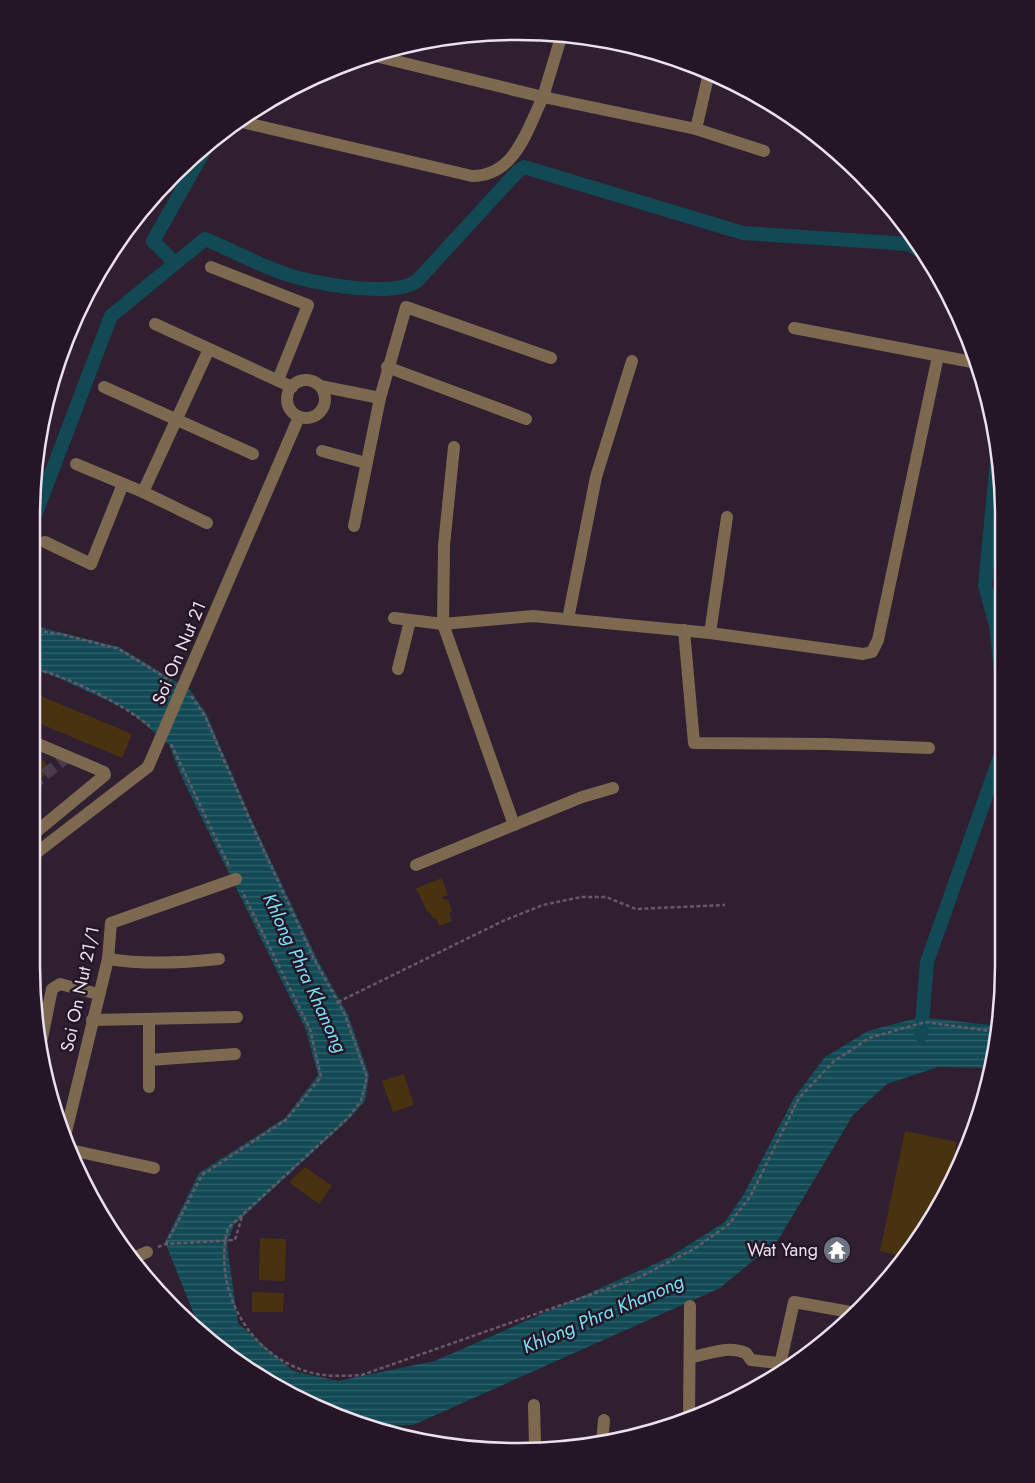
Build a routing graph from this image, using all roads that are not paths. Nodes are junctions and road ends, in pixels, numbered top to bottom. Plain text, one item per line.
1 (560, 42) edge
2 (386, 59) edge
3 (707, 79) edge
4 (543, 97) junction
5 (248, 123) edge
6 (696, 129) junction
7 (764, 151) dead end
8 (211, 267) dead end
9 (155, 324) dead end
10 (794, 328) dead end
11 (209, 349) junction
12 (938, 356) junction
13 (551, 358) dead end
14 (632, 361) dead end
15 (969, 361) edge
16 (387, 367) junction
17 (278, 380) junction
18 (320, 386) junction
19 (292, 387) junction
20 (104, 388) dead end
21 (380, 398) junction
22 (299, 417) junction
23 (177, 418) junction
24 (526, 419) dead end
25 (454, 447) dead end
26 (322, 451) dead end
27 (253, 454) dead end
28 (366, 463) junction
29 (76, 464) dead end
30 (123, 484) junction
31 (143, 492) junction
32 (727, 517) dead end
33 (208, 523) dead end
34 (354, 526) dead end
35 (45, 542) dead end
36 (394, 618) dead end
37 (568, 619) junction
38 (410, 621) junction
39 (443, 624) junction
40 (684, 630) junction
41 (710, 633) junction
42 (398, 669) dead end
43 (40, 744) edge
44 (929, 748) dead end
45 (613, 788) dead end
46 (514, 824) junction
47 (40, 829) edge
48 (40, 850) edge
49 (416, 865) dead end
50 (236, 879) road end
51 (108, 959) junction
52 (219, 959) dead end
53 (98, 994) junction
54 (237, 1017) dead end
55 (149, 1019) junction
56 (92, 1020) junction
57 (44, 1028) edge
58 (235, 1054) dead end
59 (149, 1060) junction
60 (149, 1087) dead end
61 (67, 1126) edge
62 (78, 1152) edge
63 (154, 1168) dead end
64 (147, 1252) dead end
65 (139, 1255) edge
66 (690, 1306) dead end
67 (847, 1311) edge
68 (691, 1357) junction
69 (534, 1405) dead end
70 (689, 1411) edge
71 (604, 1420) dead end
72 (603, 1435) edge
73 (535, 1442) edge

1 - 4 street
2 - 4 street
3 - 6 street
4 - 5 street
4 - 6 street
6 - 7 street
8 - 17 street
9 - 11 street
10 - 12 street
11 - 17 street
11 - 23 street
12 - 15 street
12 - 41 street
13 - 16 street
14 - 37 street
16 - 21 street
16 - 24 street
17 - 19 street
18 - 19 street
18 - 21 street
18 - 22 street
19 - 22 street
20 - 23 street
21 - 28 street
22 - 48 street, Soi On Nut 21
23 - 27 street
23 - 31 street
25 - 39 street
26 - 28 street
28 - 34 street
29 - 30 street
30 - 31 street
30 - 35 street
31 - 33 street
32 - 41 street
36 - 38 street
37 - 39 street
37 - 40 street
38 - 39 street
38 - 42 street
39 - 46 street
40 - 41 street
40 - 44 street
43 - 47 street
45 - 46 street
46 - 49 street
50 - 51 street, Soi On Nut 21/1
51 - 52 street
51 - 53 street, Soi On Nut 21/1
53 - 56 street, Soi On Nut 21/1
53 - 57 street
54 - 55 street
55 - 56 street
55 - 59 street
56 - 61 street, Soi On Nut 21/1
58 - 59 street
59 - 60 street
62 - 63 street
64 - 65 street
66 - 68 street
67 - 68 street
68 - 70 street
69 - 73 street
71 - 72 street

